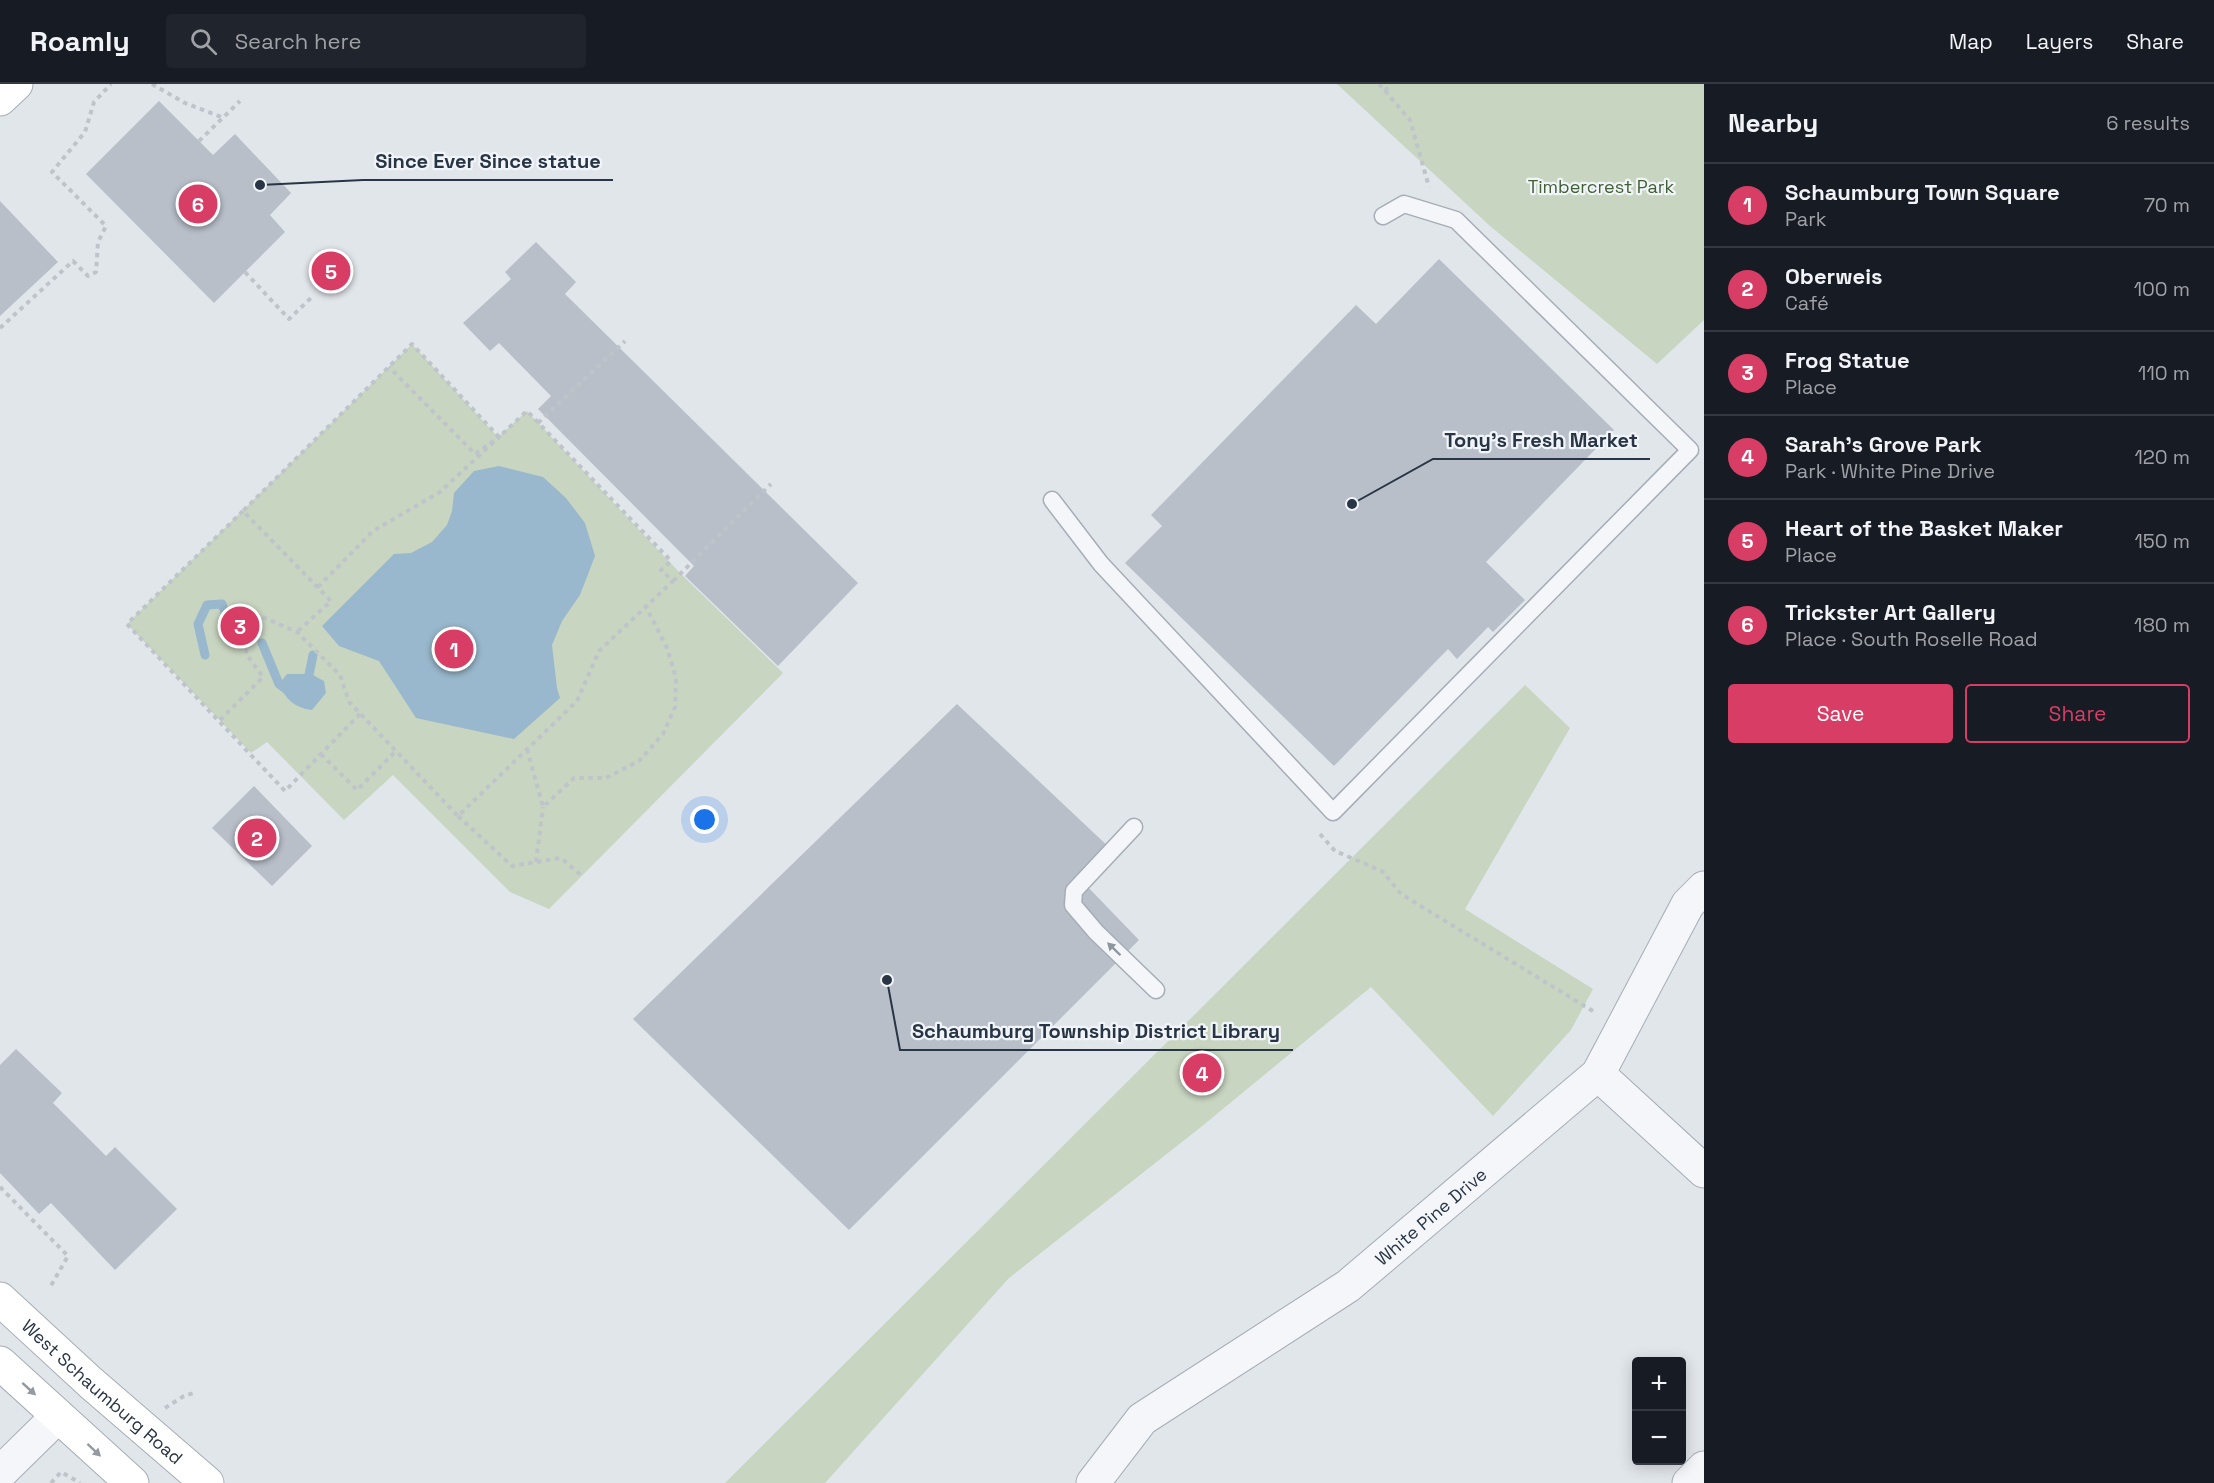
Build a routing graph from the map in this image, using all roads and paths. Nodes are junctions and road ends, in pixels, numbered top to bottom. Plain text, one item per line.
1 (16, 84) edge
2 (111, 84) edge
3 (152, 84) edge
4 (1379, 84) edge
5 (1391, 84) edge
6 (1385, 91) junction
7 (0, 99) edge
8 (240, 101) dead end
9 (224, 118) junction
10 (200, 141) dead end
11 (1428, 212) junction
12 (1383, 216) dead end
13 (245, 272) dead end
14 (314, 295) dead end
15 (0, 328) edge
16 (625, 340) dead end
17 (389, 367) junction
18 (538, 423) junction
19 (499, 437) junction
20 (771, 484) dead end
21 (1052, 500) dead end
22 (243, 511) junction
23 (673, 581) junction
24 (318, 587) junction
25 (646, 607) junction
26 (297, 632) junction
27 (360, 714) junction
28 (220, 720) junction
29 (527, 749) junction
30 (396, 751) junction
31 (321, 754) junction
32 (543, 807) junction
33 (458, 816) junction
34 (1134, 827) dead end
35 (1316, 829) dead end
36 (536, 862) junction
37 (582, 876) dead end
38 (1704, 888) edge
39 (1156, 990) dead end
40 (1622, 1029) junction
41 (1598, 1074) junction
42 (1704, 1171) edge
43 (0, 1187) edge
44 (49, 1289) dead end
45 (0, 1299) edge
46 (0, 1363) edge
47 (194, 1393) dead end
48 (183, 1396) dead end
49 (58, 1416) junction
50 (1704, 1468) edge
51 (0, 1473) edge
52 (51, 1483) edge
53 (80, 1483) edge
54 (132, 1483) edge
55 (207, 1483) edge
56 (1093, 1483) edge
57 (1689, 1483) edge

1 - 7 main road
2 - 15 path
3 - 9 path
4 - 6 path
5 - 6 path
6 - 11 path
8 - 9 path
9 - 10 path
11 - 12 lane
11 - 21 lane
13 - 14 path
16 - 18 path
17 - 19 path
17 - 19 path
17 - 22 path
18 - 19 path
18 - 23 path
19 - 24 path
20 - 23 path
22 - 24 path
22 - 28 path
23 - 25 path
24 - 26 path
25 - 29 path
25 - 32 path
26 - 27 path
26 - 28 path
27 - 30 path
27 - 31 path
28 - 31 path
29 - 32 path
29 - 33 path
30 - 31 path
30 - 33 path
32 - 36 path
33 - 36 path
39 -> 34 lane
35 - 40 path
36 - 37 path
38 - 40 street, White Pine Drive
40 - 41 street, White Pine Drive
41 - 42 street
41 - 56 street, White Pine Drive
43 - 44 path
45 - 55 main road, West Schaumburg Road
46 -> 49 main road
47 - 48 path
49 - 51 street
49 -> 54 main road
50 - 57 street
52 - 53 path

